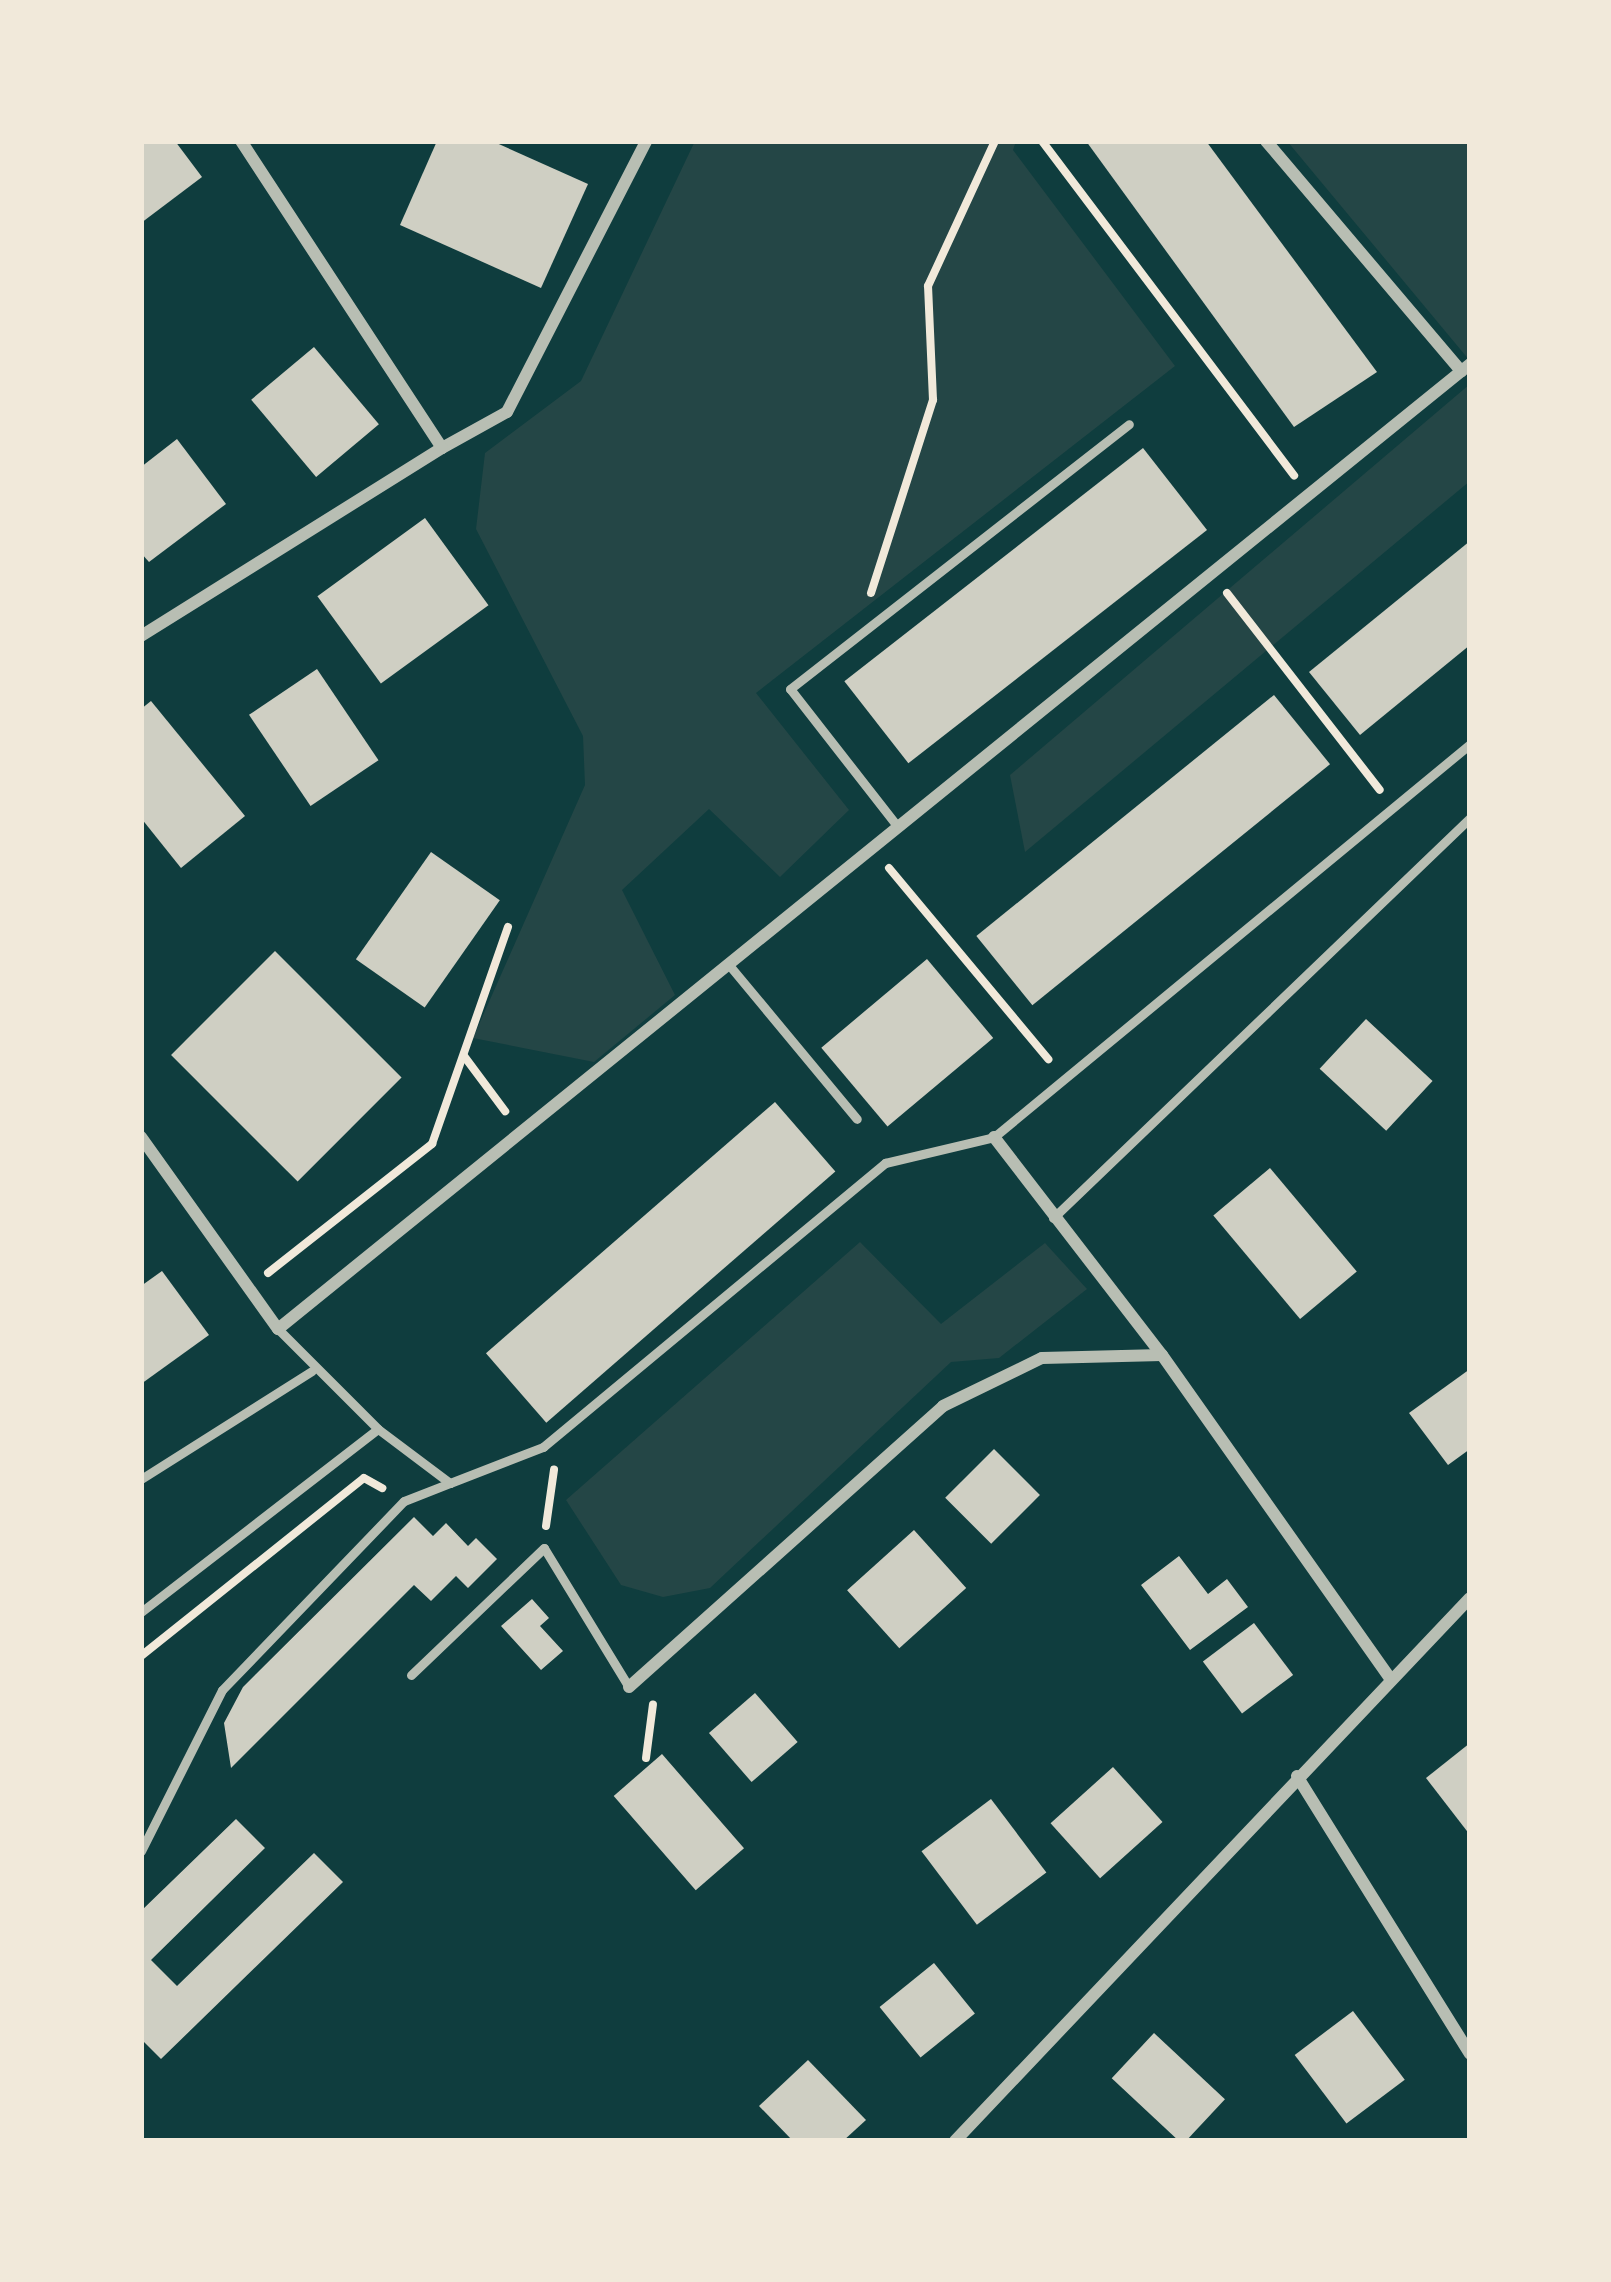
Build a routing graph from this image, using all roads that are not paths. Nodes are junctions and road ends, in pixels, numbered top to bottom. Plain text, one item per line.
1 (241, 141) edge
2 (646, 141) edge
3 (1265, 141) edge
4 (1466, 368) edge
5 (1129, 424) dead end
6 (442, 448) junction
7 (141, 637) edge
8 (1470, 744) edge
9 (1470, 818) edge
10 (898, 827) junction
11 (728, 964) junction
12 (857, 1119) dead end
13 (141, 1137) edge
14 (994, 1138) junction
15 (1053, 1219) junction
16 (278, 1329) junction
17 (1162, 1355) junction
18 (313, 1371) junction
19 (379, 1429) junction
20 (141, 1479) edge
21 (450, 1483) junction
22 (1470, 1598) edge
23 (141, 1612) edge
24 (411, 1675) dead end
25 (1389, 1677) junction
26 (629, 1687) joint
27 (1297, 1776) junction
28 (141, 1852) edge
29 (1470, 2054) edge
30 (956, 2141) edge

1 - 6 street
2 - 6 street
3 - 4 street
4 - 10 street
5 - 10 lane
6 - 7 street
8 - 14 lane
9 - 15 lane
10 - 11 street
11 - 12 lane
11 - 16 street
13 - 16 street
14 - 15 street
14 - 21 lane
15 - 17 street
16 - 18 lane
17 - 25 street
17 - 26 street
18 - 19 lane
18 - 20 lane
19 - 21 lane
19 - 23 lane
21 - 28 lane
22 - 25 street
24 - 26 lane
25 - 27 street
27 - 29 street
27 - 30 street

